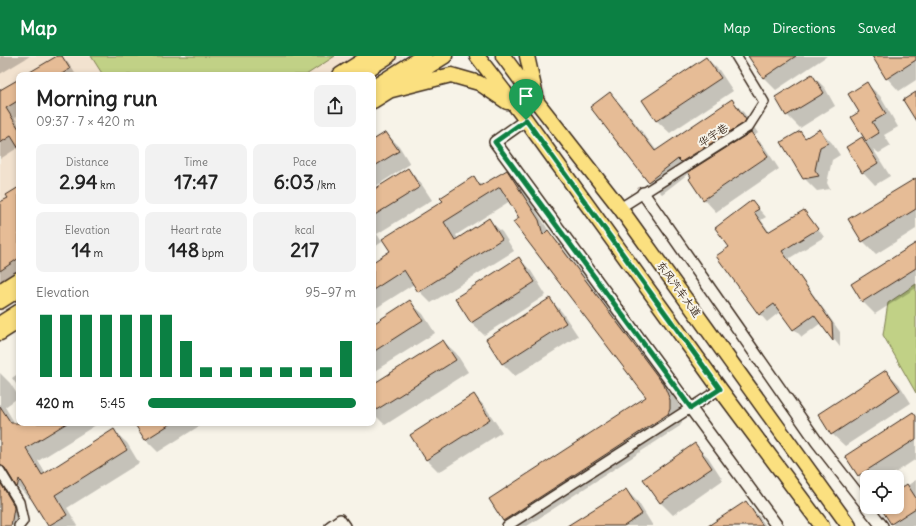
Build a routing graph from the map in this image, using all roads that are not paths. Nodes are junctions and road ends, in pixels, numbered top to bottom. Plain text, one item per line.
1 (370, 56) edge
2 (388, 56) edge
3 (424, 56) edge
4 (445, 56) edge
5 (477, 56) edge
6 (503, 56) edge
7 (527, 56) edge
8 (736, 56) edge
9 (345, 72) edge
10 (363, 72) edge
11 (376, 86) edge
12 (388, 91) junction
13 (376, 98) edge
14 (537, 102) junction
15 (517, 109) junction
16 (526, 120) junction
17 (643, 193) junction
18 (620, 208) junction
19 (16, 281) edge
20 (0, 291) edge
21 (16, 291) edge
22 (0, 301) edge
23 (16, 314) edge
24 (16, 323) edge
25 (0, 324) edge
26 (0, 333) edge
27 (720, 389) junction
28 (691, 408) junction
29 (0, 471) edge
30 (860, 498) edge
31 (873, 514) edge
32 (19, 526) edge
33 (330, 526) edge
34 (345, 526) edge
35 (507, 526) edge
36 (777, 526) edge
37 (822, 526) edge
38 (849, 526) edge
39 (882, 526) edge

1 - 9 main road
2 - 10 highway
3 - 11 highway
4 - 12 main road
5 - 15 main road
6 - 14 main road, 东风汽车大道
7 - 14 main road
8 - 17 street, 华宇巷
12 - 13 main road
12 - 15 main road
14 - 18 main road, 东风汽车大道
15 - 16 main road
16 - 27 main road
16 - 28 street
17 - 18 street, 华宇巷
17 - 30 street
18 - 38 main road, 东风汽车大道
19 - 20 main road
21 - 22 highway
23 - 25 highway
24 - 26 main road
27 - 28 street
27 - 37 main road
28 - 35 street
28 - 36 street
29 - 32 street
31 - 39 street
33 - 34 street

